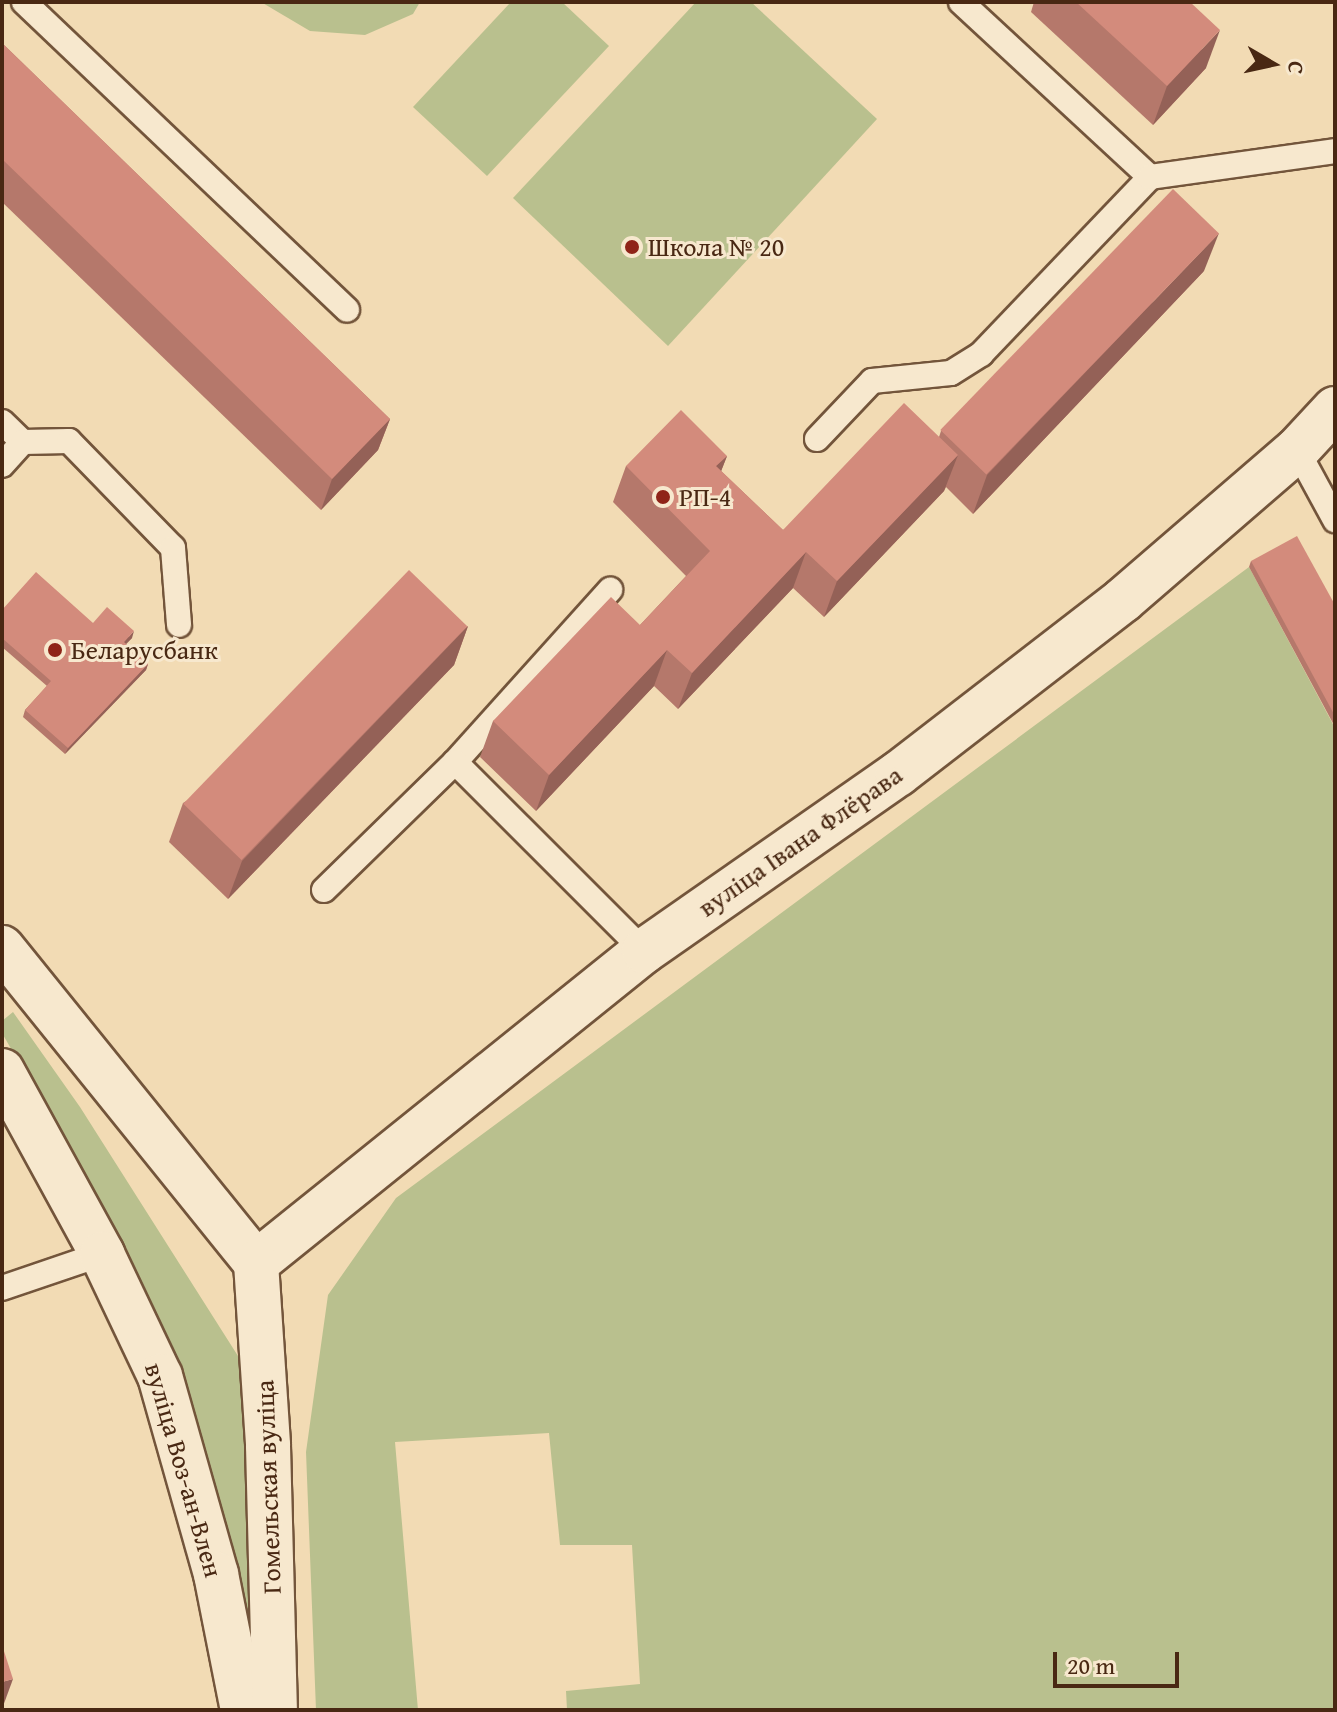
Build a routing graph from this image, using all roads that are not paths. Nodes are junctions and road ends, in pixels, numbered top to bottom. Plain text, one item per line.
1 (24, 2) edge
2 (961, 2) edge
3 (1335, 151) edge
4 (1150, 177) junction
5 (347, 310) dead end
6 (1335, 409) edge
7 (2, 422) edge
8 (817, 439) dead end
9 (23, 442) junction
10 (1297, 450) junction
11 (2, 465) edge
12 (1335, 520) edge
13 (610, 590) dead end
14 (179, 625) dead end
15 (455, 762) junction
16 (324, 890) dead end
17 (2, 948) edge
18 (644, 951) junction
19 (2, 1071) edge
20 (102, 1254) junction
21 (256, 1263) junction
22 (2, 1288) edge
23 (243, 1710) edge
24 (275, 1710) edge

1 - 5 lane
2 - 4 lane
3 - 4 lane
4 - 8 lane
6 - 10 main road, вуліца Івана Флёрава
7 - 9 lane
9 - 11 lane
9 - 14 lane
10 - 12 lane
10 - 18 main road, вуліца Івана Флёрава
13 - 15 lane
15 - 16 lane
15 - 18 lane
17 - 21 main road
18 - 21 main road, вуліца Івана Флёрава
19 - 20 main road, вуліца Воз-ан-Влен
20 - 22 lane
20 - 23 main road, вуліца Воз-ан-Влен
21 - 24 main road, Гомельская вуліца

